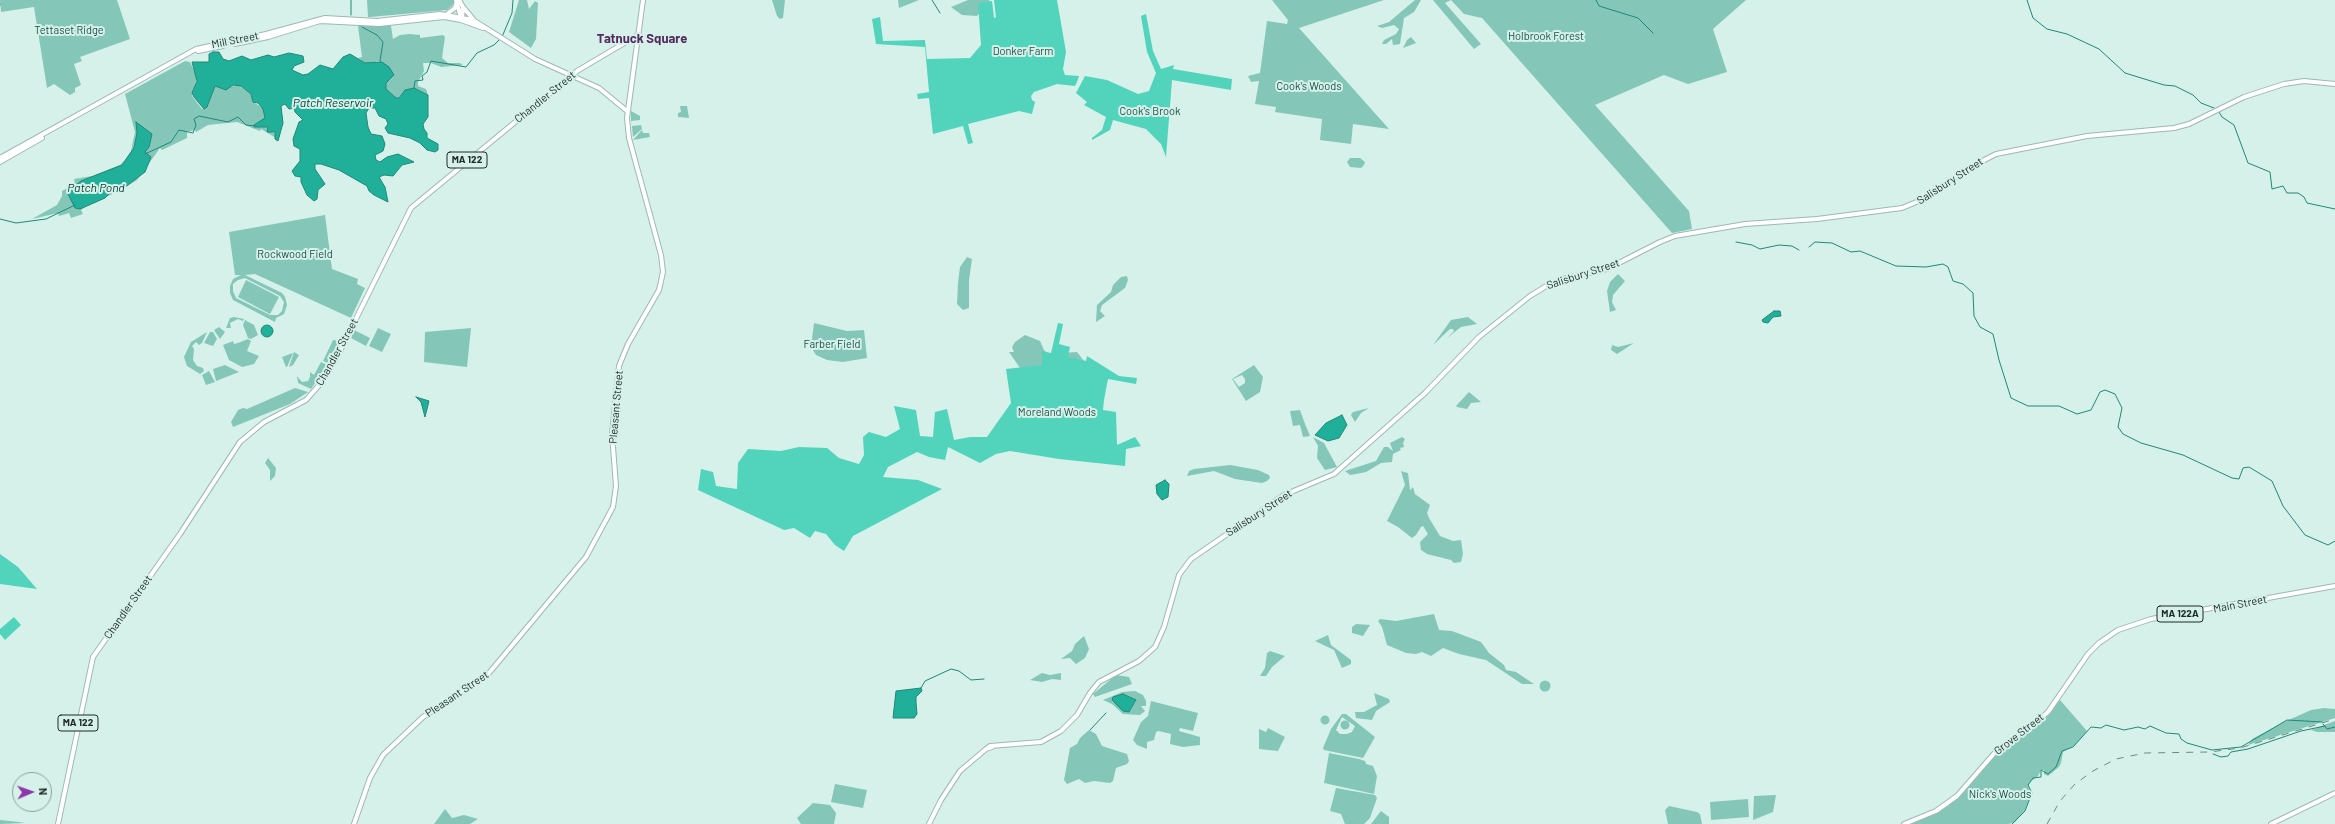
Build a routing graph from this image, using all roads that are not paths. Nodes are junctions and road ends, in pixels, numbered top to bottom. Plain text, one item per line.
1 (643, 0) edge
2 (457, 1) edge
3 (463, 7) junction
4 (447, 14) junction
5 (461, 18) junction
6 (473, 20) junction
7 (493, 32) junction
8 (638, 35) junction
9 (219, 45) junction
10 (572, 75) junction
11 (2335, 84) edge
12 (627, 111) junction
13 (0, 158) edge
14 (0, 162) edge
15 (2335, 586) edge
16 (2058, 699) joint
17 (2335, 793) edge
18 (58, 824) edge
19 (354, 824) edge
20 (929, 824) edge
21 (1904, 824) edge
22 (2271, 824) edge

1 - 8 main road, Pleasant Street
2 - 3 main road
2 - 4 main road
2 - 5 main road
3 - 5 main road
3 - 6 main road
4 - 5 main road, Mill Street
4 - 9 main road, Mill Street
5 - 6 main road, Mill Street
5 - 7 main road, Mill Street
5 - 9 main road, Mill Street
6 - 7 main road, Mill Street
7 - 10 main road, Mill Street
8 - 10 main road, Chandler Street / MA 122
8 - 12 main road, Pleasant Street
9 - 13 main road, Mill Street
9 - 14 main road, Mill Street
10 - 12 main road, Mill Street
10 - 18 main road, Chandler Street / MA 122
11 - 20 main road, Salisbury Street
12 - 19 main road, Pleasant Street
15 - 16 main road, Main Street / MA 122A
16 - 21 main road, Grove Street / MA 122A
17 - 22 main road

